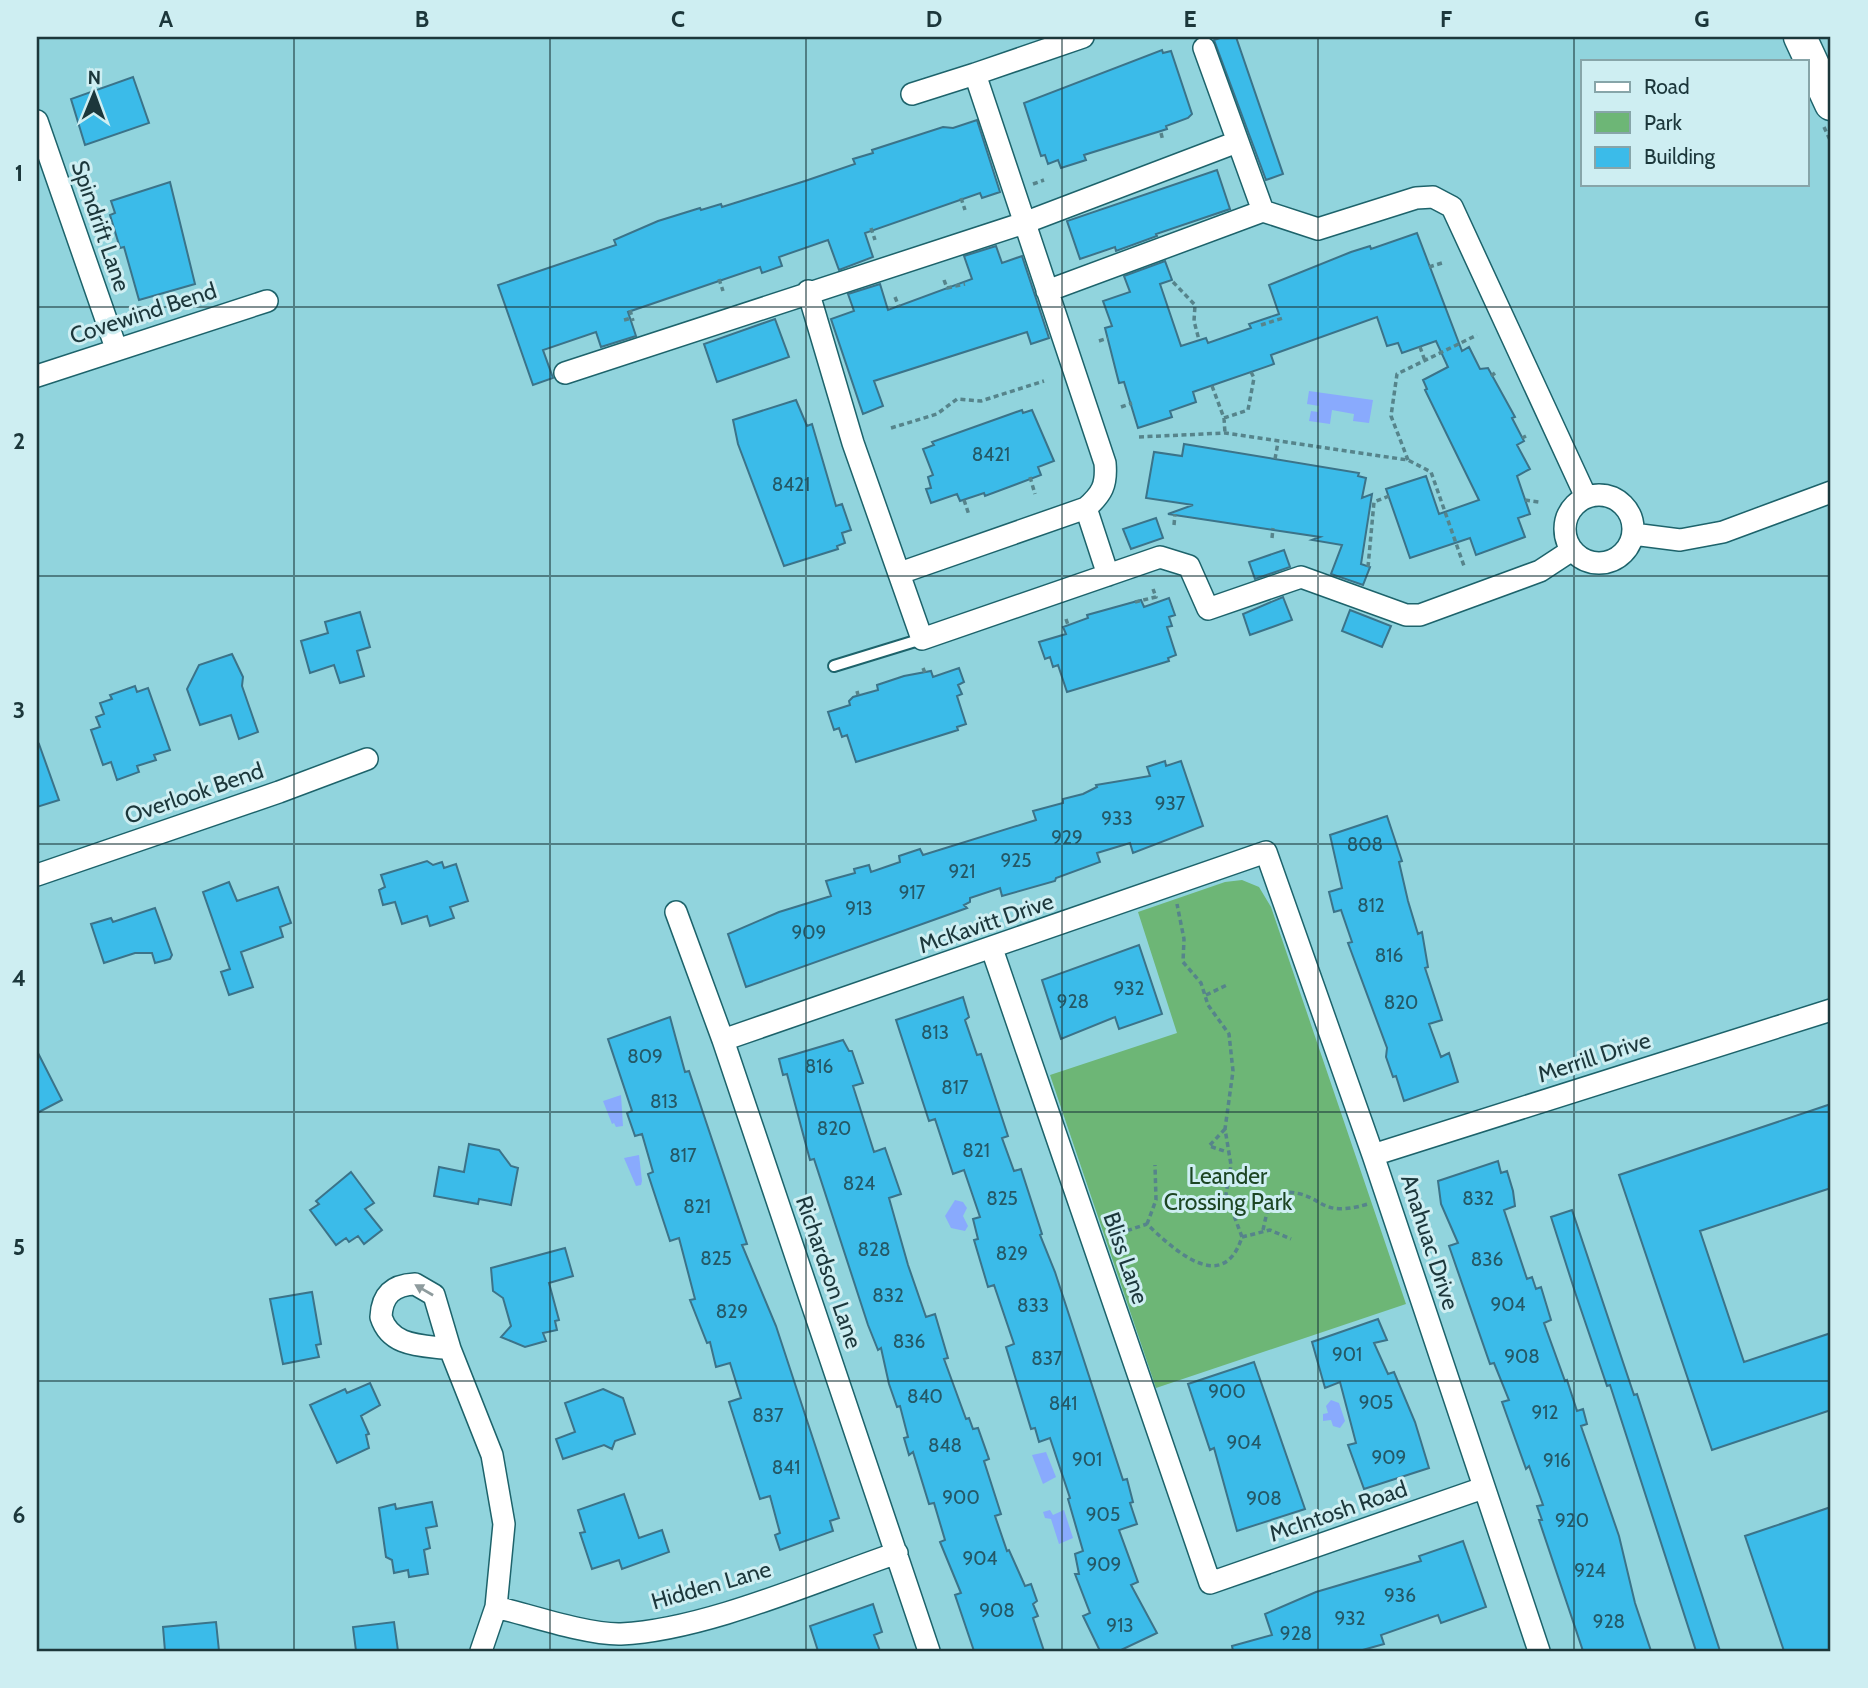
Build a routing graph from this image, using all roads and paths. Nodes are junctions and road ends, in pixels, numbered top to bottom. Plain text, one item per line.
1 (1083, 37) edge
2 (1800, 37) edge
3 (1204, 48) dead end
4 (975, 74) junction
5 (912, 94) dead end
6 (1831, 104) edge
7 (37, 121) edge
8 (1161, 133) dead end
9 (1163, 141) dead end
10 (1237, 142) junction
11 (1045, 180) dead end
12 (1030, 186) dead end
13 (961, 198) dead end
14 (965, 210) dead end
15 (1263, 211) junction
16 (1024, 223) junction
17 (871, 228) dead end
18 (875, 240) dead end
19 (1441, 263) dead end
20 (1429, 267) dead end
21 (719, 279) dead end
22 (944, 280) dead end
23 (1173, 282) dead end
24 (965, 284) dead end
25 (723, 291) dead end
26 (1047, 291) junction
27 (808, 292) junction
28 (895, 297) dead end
29 (267, 301) dead end
30 (899, 307) dead end
31 (630, 310) dead end
32 (1283, 318) dead end
33 (624, 320) dead end
34 (1261, 325) dead end
35 (1477, 335) dead end
36 (1108, 338) dead end
37 (1199, 340) dead end
38 (1099, 341) dead end
39 (1420, 347) dead end
40 (116, 348) junction
41 (1425, 361) junction
42 (1251, 372) dead end
43 (565, 373) dead end
44 (37, 376) edge
45 (1044, 381) dead end
46 (1212, 386) dead end
47 (1132, 403) dead end
48 (1121, 407) dead end
49 (1224, 418) junction
50 (891, 428) dead end
51 (1224, 433) junction
52 (1139, 437) dead end
53 (1278, 442) junction
54 (1275, 459) dead end
55 (1408, 460) junction
56 (1030, 477) dead end
57 (1831, 492) edge
58 (1035, 494) dead end
59 (1389, 496) dead end
60 (1586, 497) junction
61 (964, 500) dead end
62 (1525, 500) dead end
63 (1539, 502) dead end
64 (1086, 509) junction
65 (1444, 509) junction
66 (1438, 511) dead end
67 (1175, 514) dead end
68 (969, 515) dead end
69 (1365, 516) dead end
70 (1372, 518) junction
71 (1174, 525) dead end
72 (1273, 528) dead end
73 (1633, 534) junction
74 (1460, 535) dead end
75 (1454, 537) junction
76 (1272, 538) dead end
77 (1572, 550) junction
78 (1368, 566) dead end
79 (1464, 566) dead end
80 (900, 573) junction
81 (1108, 575) junction
82 (1153, 589) dead end
83 (1135, 602) dead end
84 (1066, 619) dead end
85 (1068, 625) dead end
86 (922, 639) junction
87 (834, 666) dead end
88 (367, 759) dead end
89 (1266, 852) joint
90 (37, 875) edge
91 (1177, 904) dead end
92 (676, 912) dead end
93 (992, 949) junction
94 (1227, 985) dead end
95 (1206, 995) junction
96 (1831, 1010) edge
97 (723, 1040) junction
98 (1225, 1129) junction
99 (1228, 1152) junction
100 (1373, 1155) junction
101 (1155, 1166) dead end
102 (1368, 1204) dead end
103 (1147, 1224) junction
104 (1263, 1230) junction
105 (1111, 1236) dead end
106 (1241, 1237) junction
107 (1292, 1239) dead end
108 (450, 1349) dead end
109 (1483, 1488) junction
110 (897, 1553) junction
111 (1210, 1583) joint
112 (496, 1607) junction
113 (481, 1651) edge
114 (929, 1651) edge
115 (1539, 1651) edge

1 - 4 street
2 - 6 main road
3 - 10 street
4 - 5 street
4 - 16 street
7 - 40 street, Spindrift Lane
8 - 9 path
10 - 15 street
10 - 16 street
11 - 12 path
13 - 14 path
15 - 26 street
15 - 60 street
16 - 26 street
16 - 27 street
17 - 18 path
19 - 20 path
21 - 25 path
22 - 24 path
23 - 37 path
26 - 64 street
27 - 43 street
27 - 80 street
28 - 30 path
29 - 40 street, Covewind Bend
31 - 33 path
32 - 34 path
35 - 41 path
36 - 38 path
39 - 41 path
40 - 44 street, Covewind Bend
41 - 55 path
42 - 49 path
45 - 50 path
46 - 49 path
47 - 48 path
49 - 51 path
51 - 52 path
51 - 53 path
53 - 54 path
53 - 55 path
55 - 65 path
56 - 58 path
57 - 73 street
59 - 70 path
60 - 73 street
60 - 77 street
61 - 68 path
62 - 63 path
64 - 80 street
64 - 81 street
65 - 66 path
65 - 75 path
67 - 71 path
69 - 70 path
70 - 78 path
72 - 76 path
73 - 77 street
74 - 75 path
75 - 79 path
77 - 81 street
80 - 86 street
81 - 86 street
82 - 83 path
84 - 85 path
86 - 87 lane
88 - 90 street, Overlook Bend
89 - 93 street, McKavitt Drive
89 - 100 street, Anahuac Drive
91 - 95 path
92 - 97 street, Richardson Lane
93 - 97 street, McKavitt Drive
93 - 111 street, Bliss Lane
94 - 95 path
95 - 98 path
96 - 100 street, Merrill Drive
97 - 110 street, Richardson Lane
98 - 99 path
98 - 99 path
99 - 106 path
100 - 109 street, Anahuac Drive
101 - 103 path
102 - 104 path
103 - 105 path
103 - 106 path
104 - 106 path
104 - 107 path
108 - 112 street
109 - 111 street, McIntosh Road
109 - 115 street, Anahuac Drive
110 - 112 street, Hidden Lane
110 - 114 street, Richardson Lane
112 - 113 street

